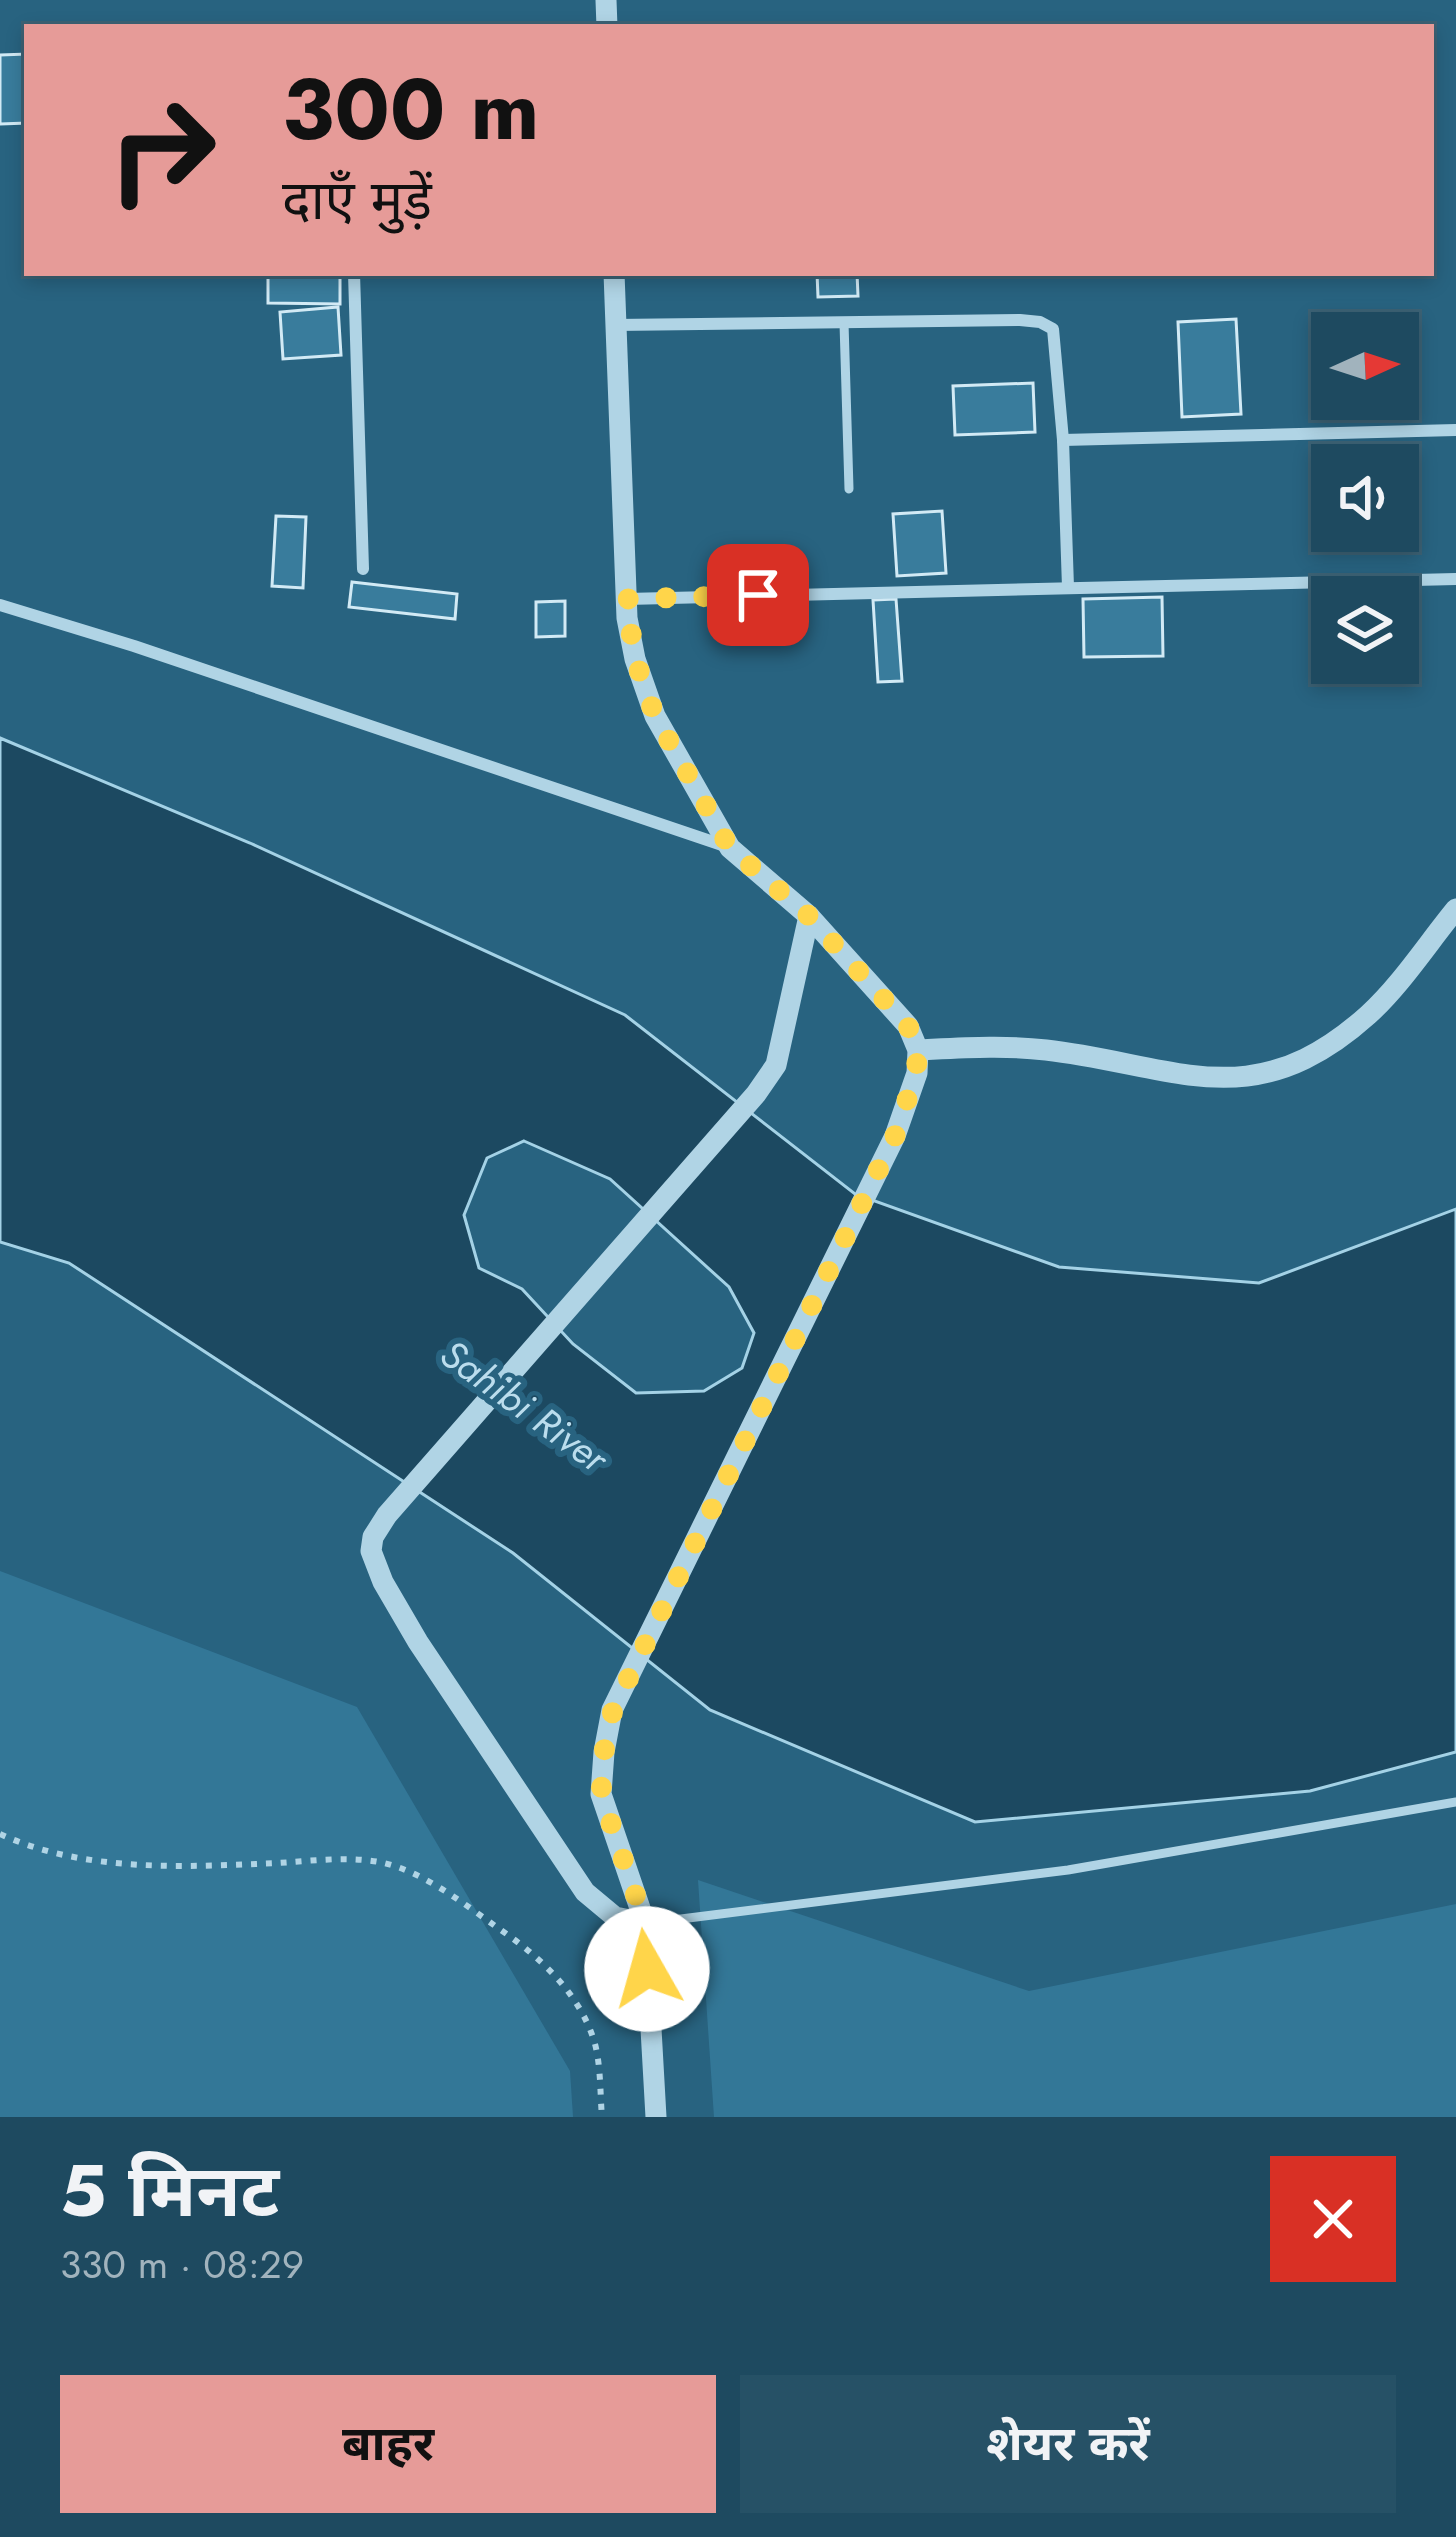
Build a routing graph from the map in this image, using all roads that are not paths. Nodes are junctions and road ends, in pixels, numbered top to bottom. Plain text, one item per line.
1 (354, 276) edge
2 (614, 276) edge
3 (844, 322) junction
4 (616, 325) junction
5 (1456, 430) edge
6 (1063, 440) junction
7 (849, 489) dead end
8 (363, 568) dead end
9 (1456, 579) edge
10 (1068, 586) junction
11 (626, 599) junction
12 (0, 605) edge
13 (730, 848) junction
14 (1456, 909) edge
15 (809, 916) junction
16 (918, 1050) junction
17 (1456, 1802) edge
18 (645, 1923) junction
19 (656, 2117) edge

1 - 8 street
2 - 4 street
3 - 4 street
3 - 6 street
3 - 7 lane
4 - 11 street
5 - 6 street
6 - 10 street
9 - 10 street
10 - 11 street
11 - 13 street
12 - 13 street
13 - 15 street
14 - 16 street
15 - 16 street
15 - 18 street
16 - 18 street
17 - 18 lane
18 - 19 street

